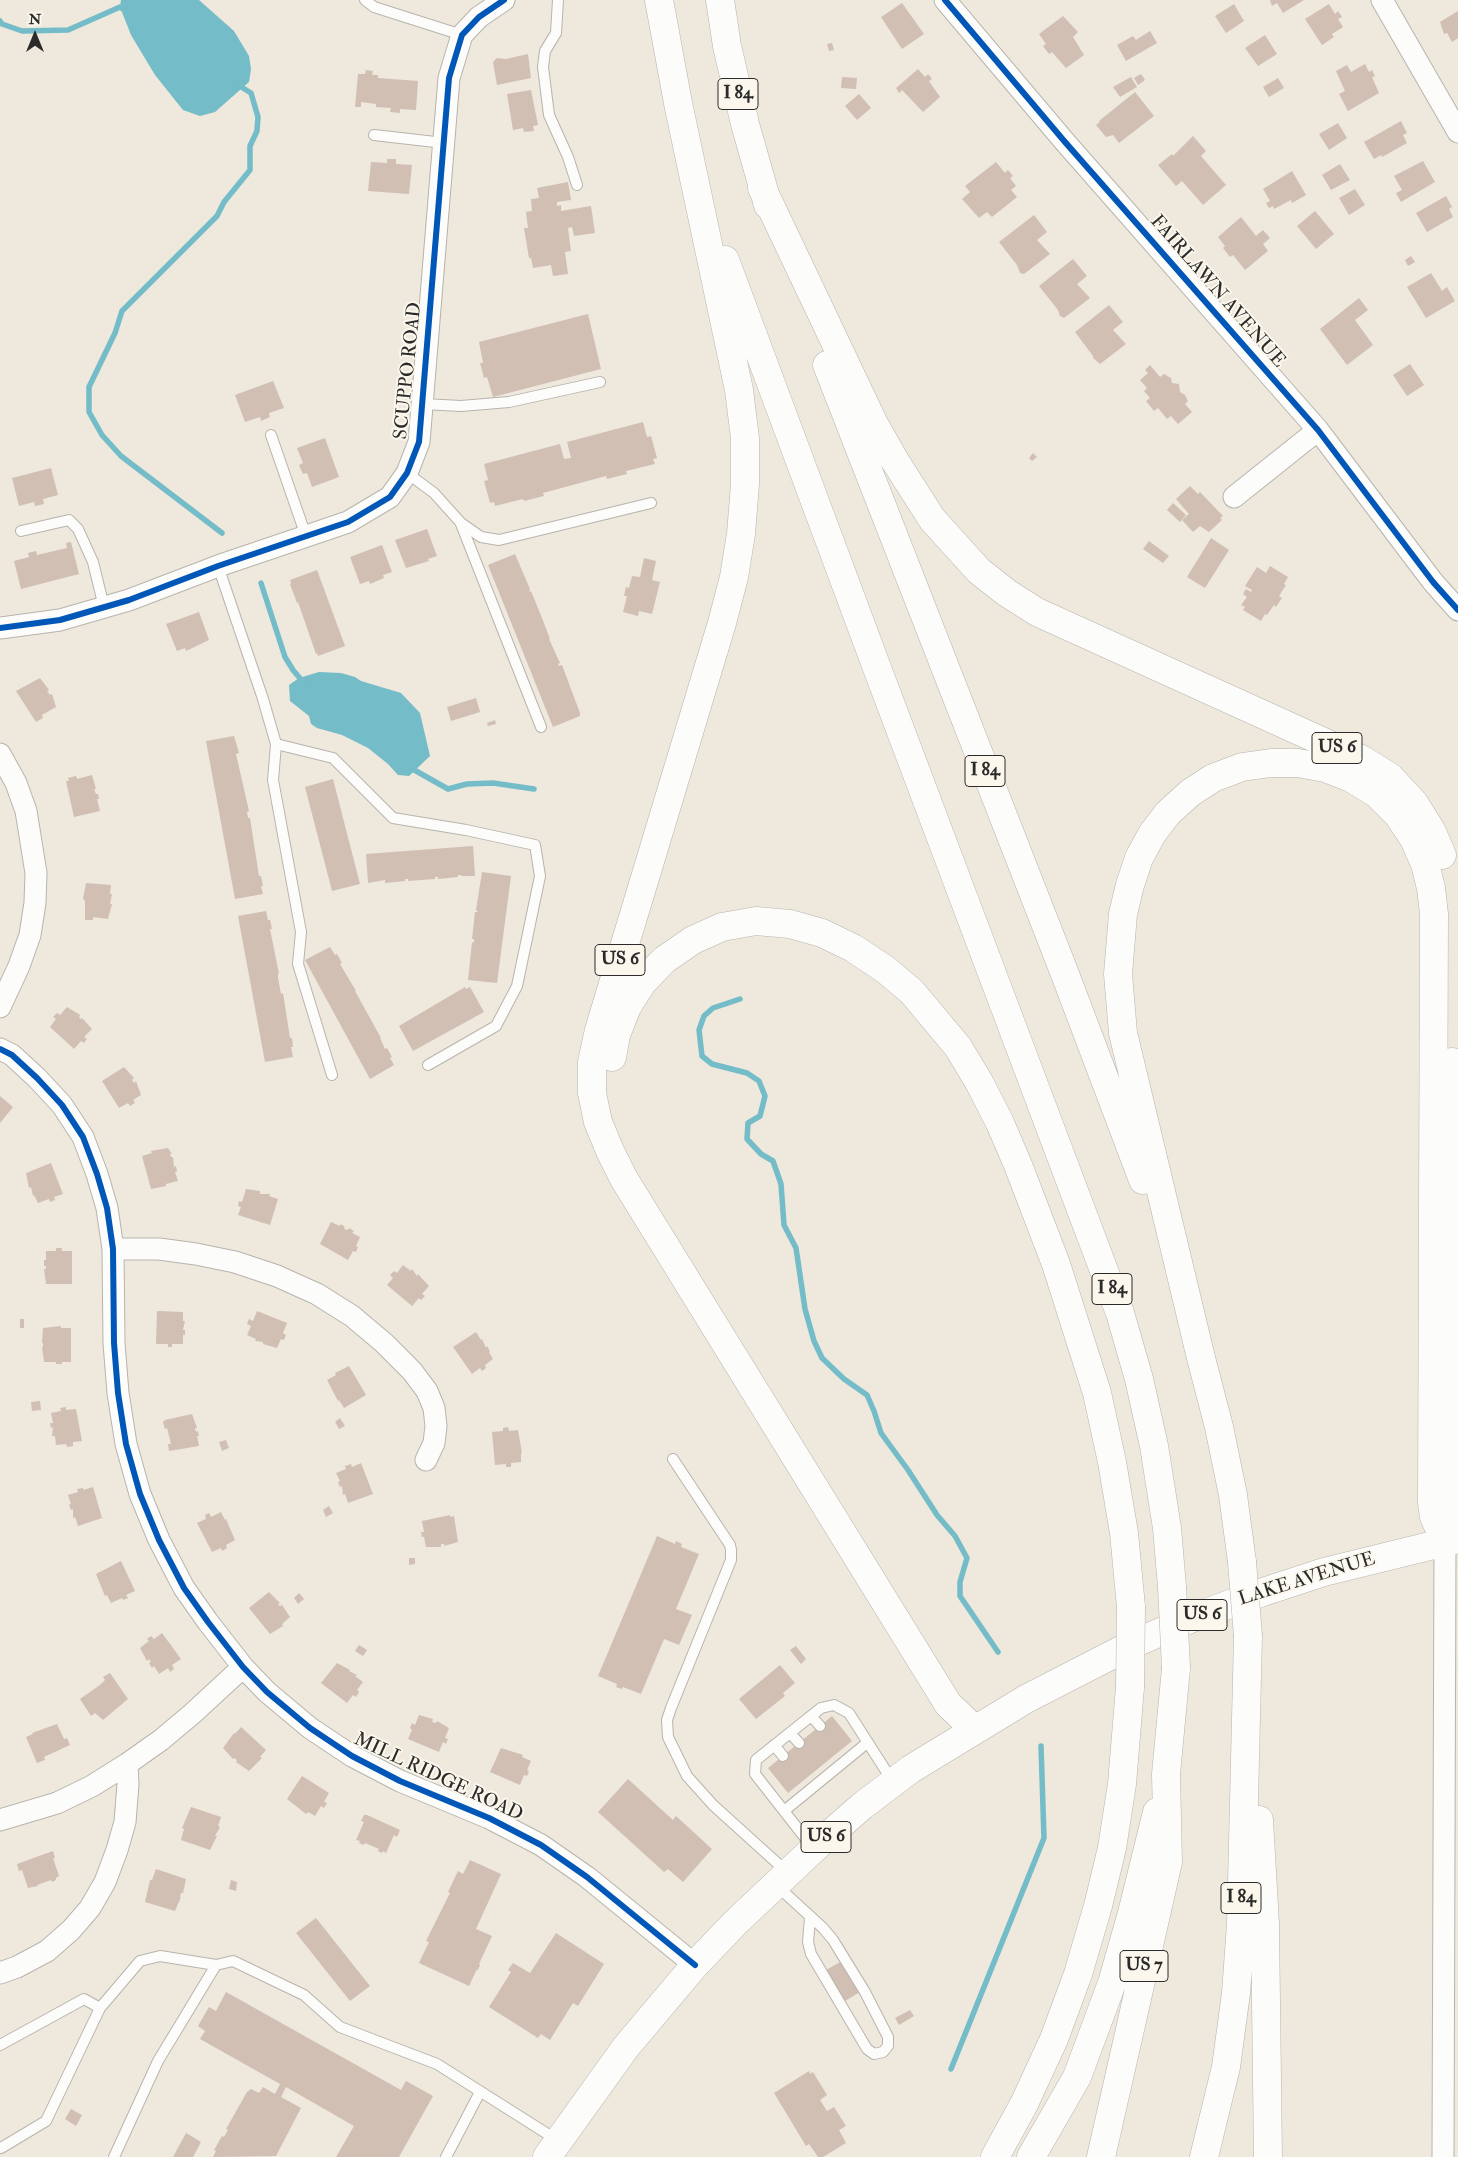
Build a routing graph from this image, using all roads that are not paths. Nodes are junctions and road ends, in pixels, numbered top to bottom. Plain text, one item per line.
1 (365, 0) edge
2 (504, 0) edge
3 (558, 0) edge
4 (658, 0) edge
5 (720, 0) edge
6 (945, 0) edge
7 (1382, 0) edge
8 (462, 35) junction
9 (678, 103) junction
10 (1458, 132) edge
11 (374, 135) dead end
12 (444, 143) junction
13 (577, 185) dead end
14 (762, 188) junction
15 (600, 382) dead end
16 (423, 404) junction
17 (1318, 430) junction
18 (271, 434) dead end
19 (407, 473) junction
20 (1234, 497) dead end
21 (651, 503) dead end
22 (461, 523) junction
23 (21, 531) dead end
24 (306, 536) junction
25 (218, 566) junction
26 (104, 607) junction
27 (1458, 610) edge
28 (0, 628) edge
29 (541, 727) dead end
30 (276, 744) junction
31 (0, 754) edge
32 (0, 1006) edge
33 (0, 1049) edge
34 (428, 1065) dead end
35 (332, 1075) dead end
36 (112, 1249) junction
37 (1200, 1358) junction
38 (673, 1459) dead end
39 (426, 1460) dead end
40 (1452, 1540) edge
41 (1248, 1636) junction
42 (243, 1667) junction
43 (811, 1716) junction
44 (820, 1726) dead end
45 (974, 1729) junction
46 (790, 1732) junction
47 (799, 1743) dead end
48 (868, 1743) junction
49 (774, 1746) junction
50 (841, 1750) dead end
51 (783, 1756) dead end
52 (848, 1758) junction
53 (127, 1764) junction
54 (821, 1766) dead end
55 (1166, 1774) junction
56 (828, 1775) junction
57 (804, 1780) dead end
58 (893, 1782) junction
59 (812, 1788) junction
60 (784, 1811) junction
61 (0, 1820) edge
62 (813, 1849) junction
63 (782, 1878) junction
64 (810, 1918) junction
65 (216, 1965) junction
66 (696, 1965) junction
67 (0, 1973) edge
68 (100, 2008) junction
69 (0, 2045) edge
70 (480, 2092) junction
71 (553, 2149) edge
72 (2, 2151) edge
73 (114, 2157) edge
74 (446, 2157) edge
75 (995, 2157) edge
76 (1031, 2157) edge
77 (1101, 2157) edge
78 (1204, 2157) edge
79 (1268, 2157) edge
80 (1443, 2157) edge

1 - 8 lane
2 - 8 street, SCUPPO ROAD
3 - 13 lane
4 - 9 main road, I 84
5 - 14 main road, I 84
6 - 17 street, FAIRLAWN AVENUE
7 - 10 street
8 - 12 street, SCUPPO ROAD
9 - 45 main road, US 6
9 - 55 main road, I 84, bridge
11 - 12 lane
12 - 16 street, SCUPPO ROAD
14 - 37 main road, I 84
14 - 40 main road, US 6
15 - 16 lane
16 - 19 street, SCUPPO ROAD
17 - 20 street
17 - 27 street, FAIRLAWN AVENUE
18 - 24 lane
19 - 22 lane
19 - 24 street, SCUPPO ROAD
21 - 22 lane
22 - 29 lane
23 - 26 lane
24 - 25 street, SCUPPO ROAD
25 - 26 street, SCUPPO ROAD
25 - 30 lane
26 - 28 street, SCUPPO ROAD
30 - 34 lane
30 - 35 lane
31 - 32 street
33 - 36 street, MILL RIDGE ROAD
36 - 39 street
36 - 42 street, MILL RIDGE ROAD
37 - 40 main road
37 - 41 main road, I 84, bridge
38 - 63 lane
40 - 45 main road, LAKE AVENUE / US 6
40 - 80 street
41 - 78 main road, I 84
41 - 79 main road
42 - 53 street
42 - 66 street, MILL RIDGE ROAD
43 - 44 lane
43 - 46 lane
43 - 48 lane
45 - 58 main road, US 6
45 - 75 main road, bridge
46 - 47 lane
46 - 49 lane
48 - 52 lane
48 - 58 lane
49 - 51 lane
49 - 60 lane
50 - 52 lane
52 - 56 lane
53 - 61 street
53 - 67 street
54 - 56 lane
55 - 76 main road, I 84
55 - 77 main road, US 7
56 - 59 lane
57 - 59 lane
58 - 62 main road, US 6
59 - 60 lane
60 - 62 lane
62 - 63 main road, US 6
63 - 64 lane
63 - 66 main road, US 6
64 - 64 lane
65 - 68 lane
65 - 70 lane
65 - 73 lane
66 - 71 main road, US 6
68 - 69 lane
68 - 72 lane
70 - 71 lane
70 - 74 lane

